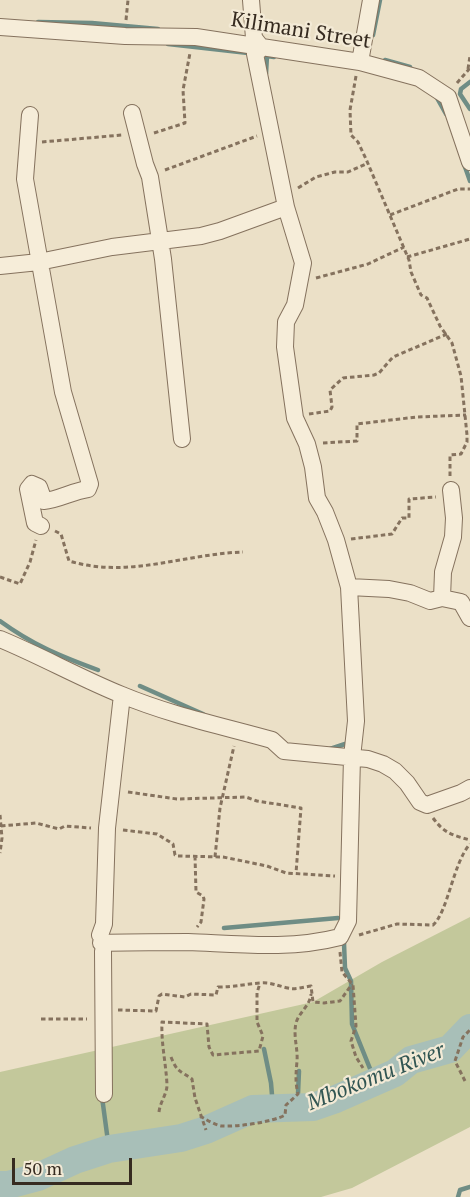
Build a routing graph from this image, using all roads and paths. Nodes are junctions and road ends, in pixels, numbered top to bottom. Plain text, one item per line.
1 (251, 0) edge
2 (371, 0) edge
3 (0, 27) edge
4 (196, 37) junction
5 (262, 48) junction
6 (470, 56) edge
7 (360, 62) junction
8 (469, 68) edge
9 (447, 97) junction
10 (132, 113) dead end
11 (30, 115) dead end
12 (270, 130) junction
13 (139, 135) junction
14 (28, 143) junction
15 (470, 162) edge
16 (368, 163) junction
17 (150, 177) junction
18 (470, 189) edge
19 (284, 201) junction
20 (390, 215) junction
21 (470, 239) edge
22 (159, 242) junction
23 (404, 247) junction
24 (407, 257) junction
25 (39, 262) junction
26 (0, 266) edge
27 (299, 282) junction
28 (447, 334) junction
29 (466, 415) junction
30 (295, 418) junction
31 (182, 439) dead end
32 (307, 444) junction
33 (451, 490) junction
34 (41, 526) junction
35 (336, 540) junction
36 (243, 552) dead end
37 (0, 577) edge
38 (349, 587) junction
39 (442, 598) junction
40 (470, 618) edge
41 (0, 639) edge
42 (122, 695) junction
43 (234, 730) junction
44 (351, 757) junction
45 (470, 788) edge
46 (110, 791) junction
47 (224, 797) junction
48 (427, 805) junction
49 (0, 815) edge
50 (1, 826) edge
51 (100, 828) junction
52 (470, 842) edge
53 (0, 853) edge
54 (195, 856) junction
55 (215, 856) junction
56 (296, 873) junction
57 (349, 878) junction
58 (341, 939) junction
59 (188, 942) junction
60 (101, 943) junction
61 (260, 983) junction
62 (352, 984) junction
63 (311, 986) junction
64 (102, 1009) junction
65 (41, 1018) dead end
66 (103, 1027) junction
67 (470, 1030) edge
68 (171, 1057) dead end
69 (363, 1068) dead end
70 (465, 1081) dead end
71 (104, 1094) dead end
72 (159, 1112) dead end
73 (200, 1116) junction
74 (206, 1130) dead end

1 - 5 street
2 - 7 street
3 - 4 street, Kilimani Street
4 - 5 street, Kilimani Street
4 - 13 path
5 - 7 street, Kilimani Street
5 - 12 street
6 - 8 path
7 - 9 street, Kilimani Street
7 - 16 path
8 - 9 path
9 - 15 street
10 - 13 street
11 - 14 street
12 - 17 path
12 - 19 street
13 - 14 path
13 - 17 street
14 - 25 street
16 - 19 path
16 - 20 path
17 - 22 street
18 - 20 path
19 - 22 street
19 - 27 street
20 - 23 path
21 - 24 path
22 - 25 street
22 - 31 street
23 - 24 path
23 - 27 path
24 - 28 path
25 - 26 street
25 - 34 street
27 - 30 street
28 - 29 path
28 - 30 path
29 - 32 path
29 - 33 path
30 - 32 street
32 - 35 street
33 - 35 path
33 - 39 street
34 - 36 path
34 - 37 path
35 - 38 street
38 - 39 street
38 - 44 street
39 - 40 street
41 - 42 street
42 - 43 street
42 - 46 street
43 - 44 street
43 - 47 path
44 - 48 street
44 - 57 street
45 - 48 street
46 - 47 path
46 - 51 street
47 - 55 path
47 - 56 path
48 - 52 path
49 - 50 path
50 - 51 path
50 - 53 path
51 - 54 path
51 - 60 street
52 - 58 path
54 - 55 path
54 - 59 path
55 - 56 path
56 - 57 path
57 - 58 street
58 - 59 street
58 - 62 path
59 - 60 street
60 - 64 street
61 - 63 path
61 - 64 path
61 - 72 path
62 - 63 path
62 - 69 path
63 - 73 path
64 - 66 street
65 - 66 path
66 - 71 street
67 - 70 path
68 - 73 path
73 - 74 path

